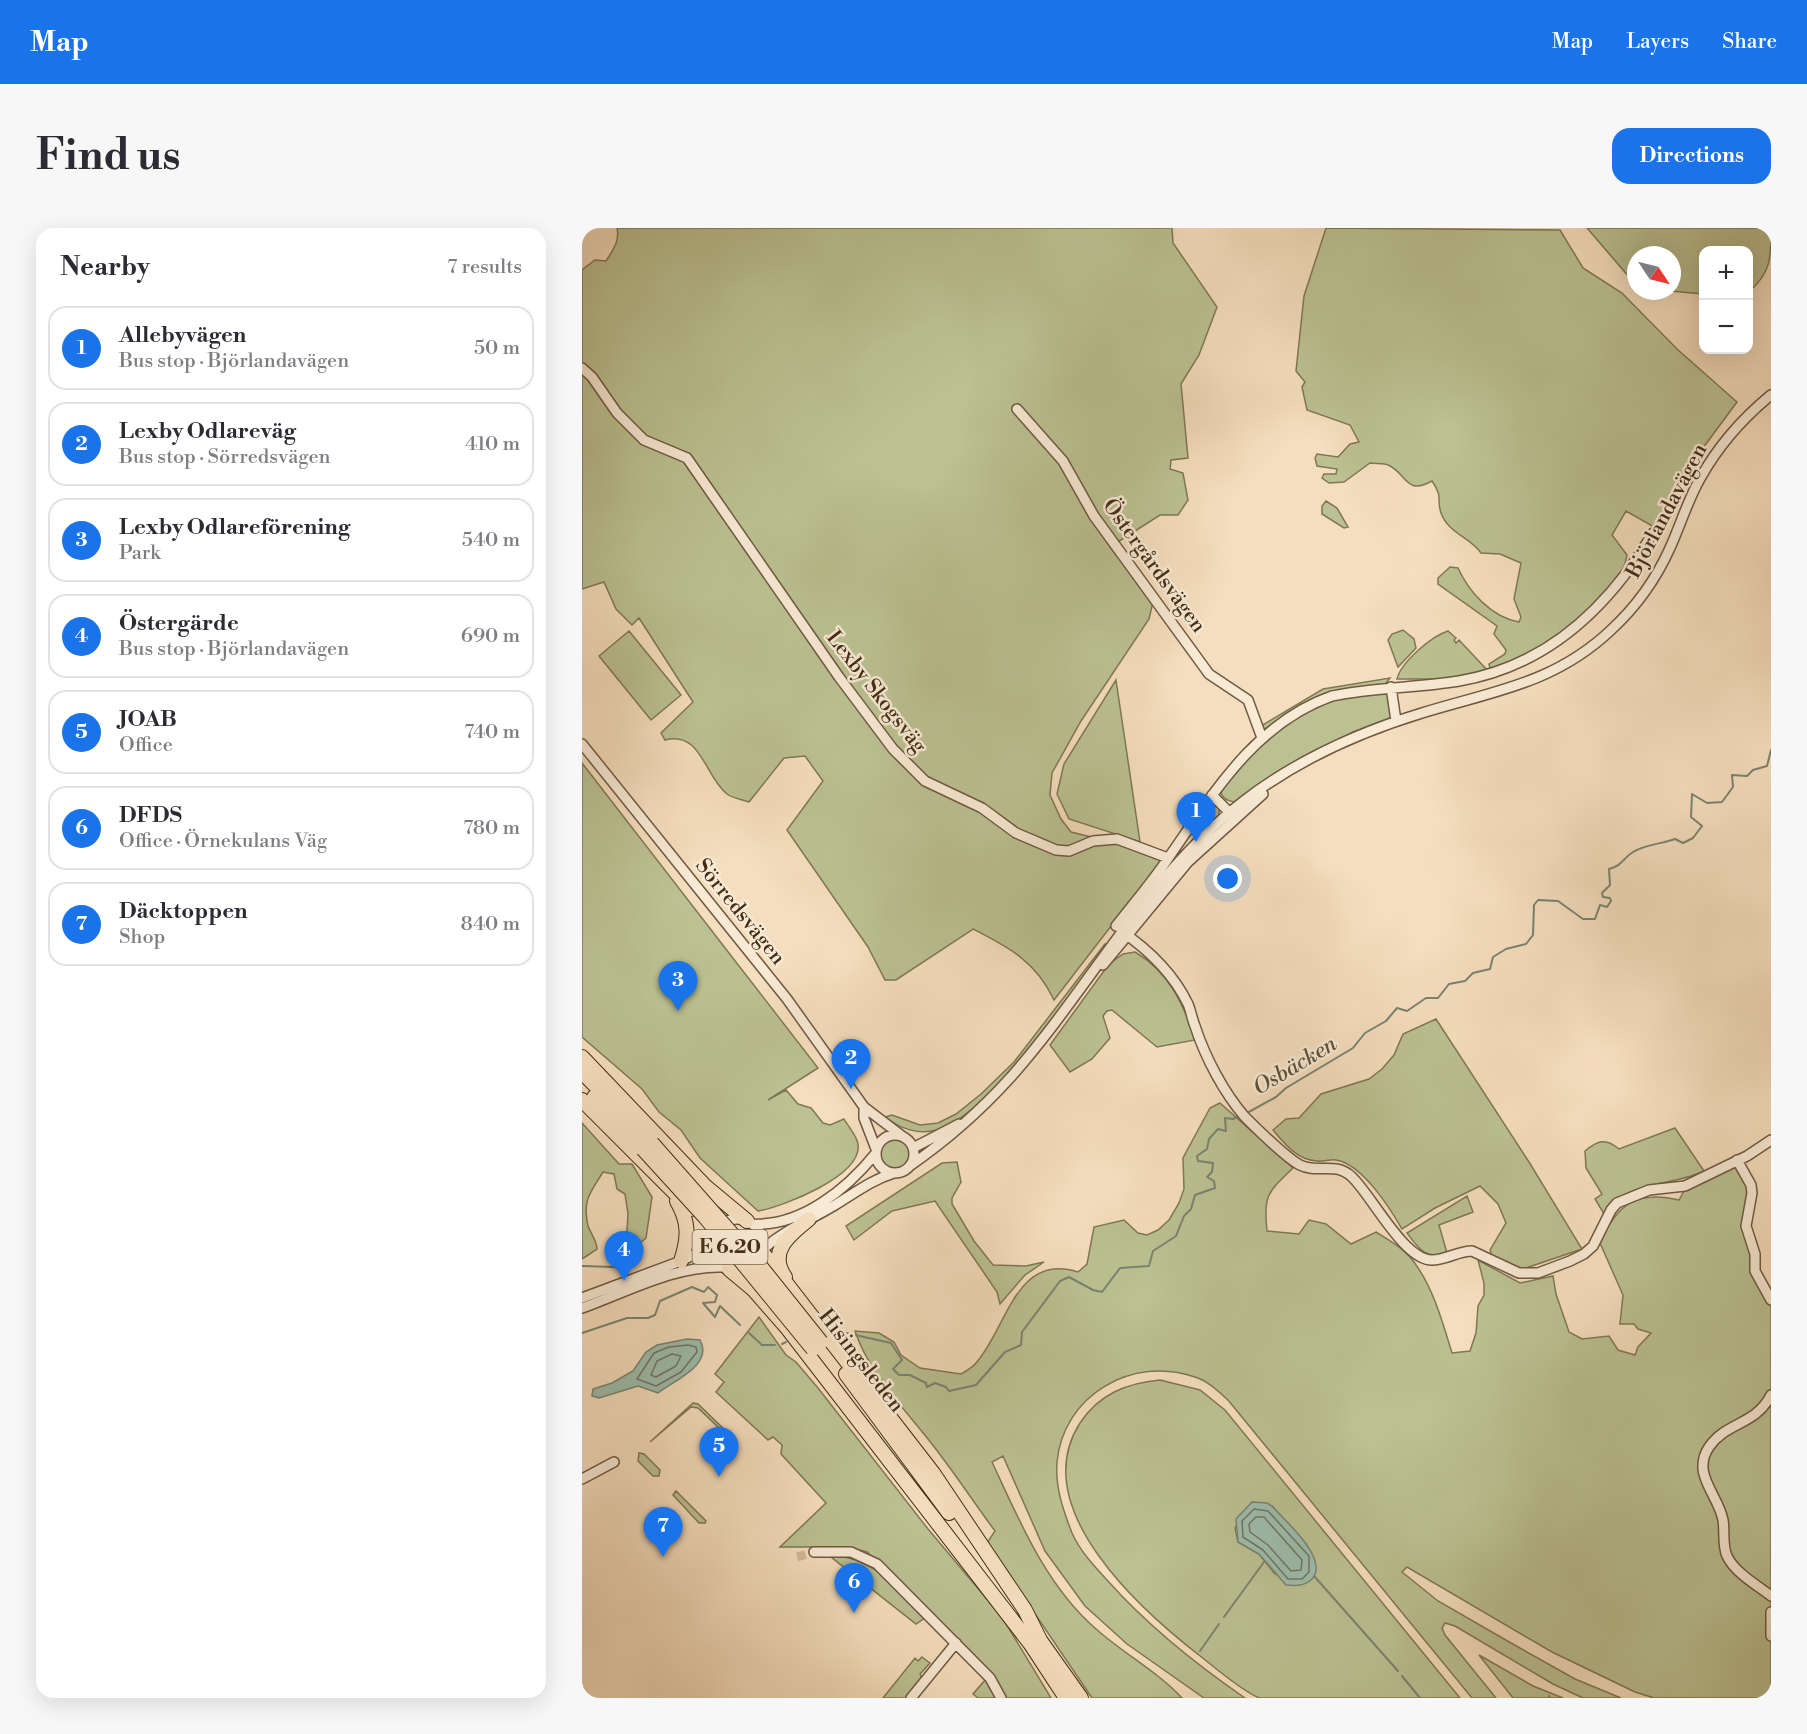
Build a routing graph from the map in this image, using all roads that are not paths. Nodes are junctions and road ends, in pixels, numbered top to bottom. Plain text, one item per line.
1 (582, 368) edge
2 (1771, 395) edge
3 (1017, 408) dead end
4 (1653, 533) dead end
5 (1390, 687) junction
6 (1396, 721) junction
7 (1263, 738) junction
8 (582, 744) edge
9 (1212, 795) junction
10 (1232, 815) junction
11 (1168, 858) junction
12 (1122, 931) junction
13 (582, 1057) edge
14 (582, 1072) edge
15 (583, 1091) edge
16 (864, 1107) junction
17 (966, 1120) junction
18 (902, 1136) junction
19 (1771, 1140) edge
20 (648, 1146) junction
21 (913, 1148) junction
22 (876, 1151) junction
23 (1737, 1161) junction
24 (911, 1165) junction
25 (894, 1173) junction
26 (673, 1193) junction
27 (809, 1219) junction
28 (750, 1223) junction
29 (713, 1237) junction
30 (762, 1250) junction
31 (681, 1261) junction
32 (727, 1268) junction
33 (789, 1287) junction
34 (582, 1298) edge
35 (1771, 1299) edge
36 (582, 1308) edge
37 (1771, 1395) edge
38 (614, 1462) dead end
39 (582, 1479) edge
40 (814, 1552) tunnel mouth
41 (1771, 1596) edge
42 (1771, 1612) edge
43 (1771, 1636) edge
44 (956, 1643) junction
45 (1037, 1645) junction
46 (911, 1698) edge
47 (1001, 1698) edge
48 (1066, 1698) edge
49 (1081, 1698) edge

1 - 11 street, Lexby Skogsväg
2 - 6 street, Björlandavägen
3 - 7 street, Östergårdsvägen
4 - 5 street, Björlandavägen
5 - 6 street
5 - 7 street, Björlandavägen
6 - 10 street, Björlandavägen
7 - 9 street, Björlandavägen
8 - 16 street, Sörredsvägen
9 - 10 street
9 - 11 street
10 - 12 street, Björlandavägen
11 - 12 street, Björlandavägen
12 - 17 street, Björlandavägen
12 - 23 street
13 - 28 highway
14 - 20 highway, Hisingsleden / E 6.20
15 - 20 highway, Hisingsleden / E 6.20
15 - 26 highway
16 - 18 street, Sörredsvägen
16 - 22 street, Sörredsvägen
17 - 21 street, Björlandavägen
17 - 24 street, Björlandavägen
18 - 21 street
18 - 22 street
19 - 23 street
20 - 45 highway, Hisingsleden / E 6.20, bridge
21 - 24 street
22 - 25 street
22 - 28 street
23 - 35 street
24 - 25 street
25 - 27 street
26 - 29 highway
26 - 31 highway
27 - 30 street
27 - 33 highway
28 - 29 street
28 - 30 street
29 - 31 street
29 - 32 street
30 - 32 street
30 - 33 highway
31 - 34 street
32 - 36 street
32 - 45 highway
33 - 45 highway
37 - 41 street
38 - 39 street
40 - 44 street
42 - 43 street
44 - 46 street
44 - 47 street
45 - 48 highway, Hisingsleden / E 6.20
45 - 49 highway, Hisingsleden / E 6.20

